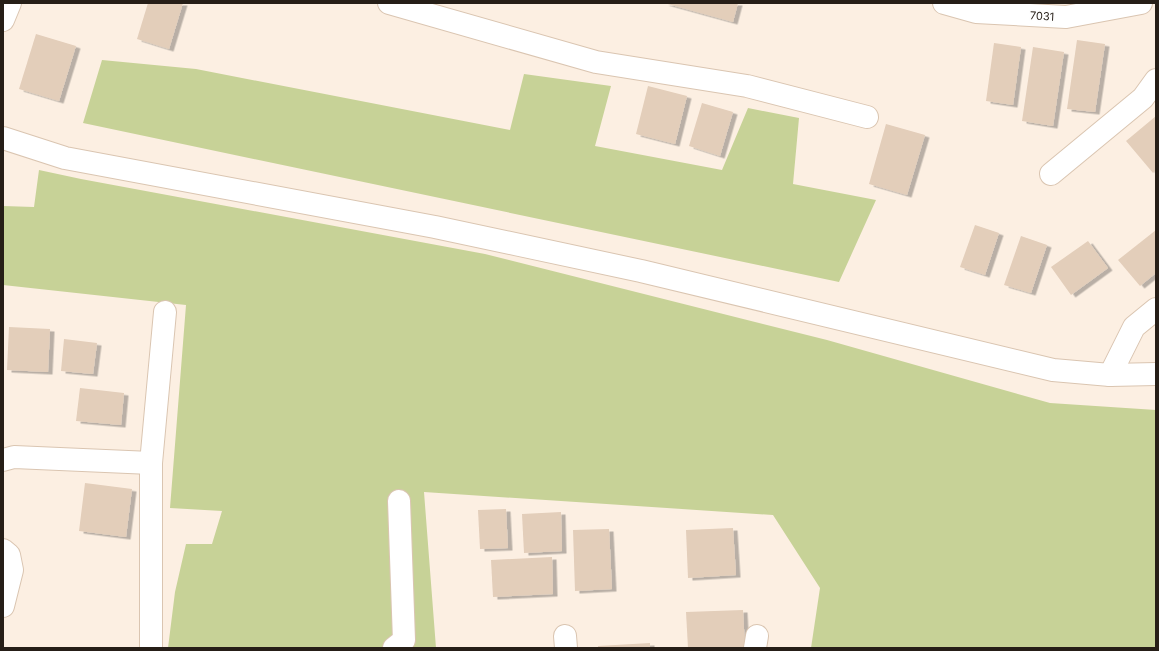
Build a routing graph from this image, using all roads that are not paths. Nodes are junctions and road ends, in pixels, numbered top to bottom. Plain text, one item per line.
1 (10, 3) edge
2 (389, 3) edge
3 (944, 3) edge
4 (1141, 3) edge
5 (3, 20) edge
6 (1156, 80) edge
7 (867, 117) dead end
8 (3, 138) edge
9 (1052, 174) dead end
10 (1156, 309) edge
11 (165, 312) dead end
12 (1156, 374) edge
13 (1110, 375) junction
14 (3, 460) edge
15 (151, 463) junction
16 (400, 501) dead end
17 (3, 550) edge
18 (3, 606) edge
19 (151, 648) edge
20 (394, 648) edge

1 - 5 street
2 - 7 street
3 - 4 street, 7031
6 - 9 street
8 - 13 street
10 - 13 street
11 - 15 street
12 - 13 street
14 - 15 street
15 - 19 street
16 - 20 street
17 - 18 street

